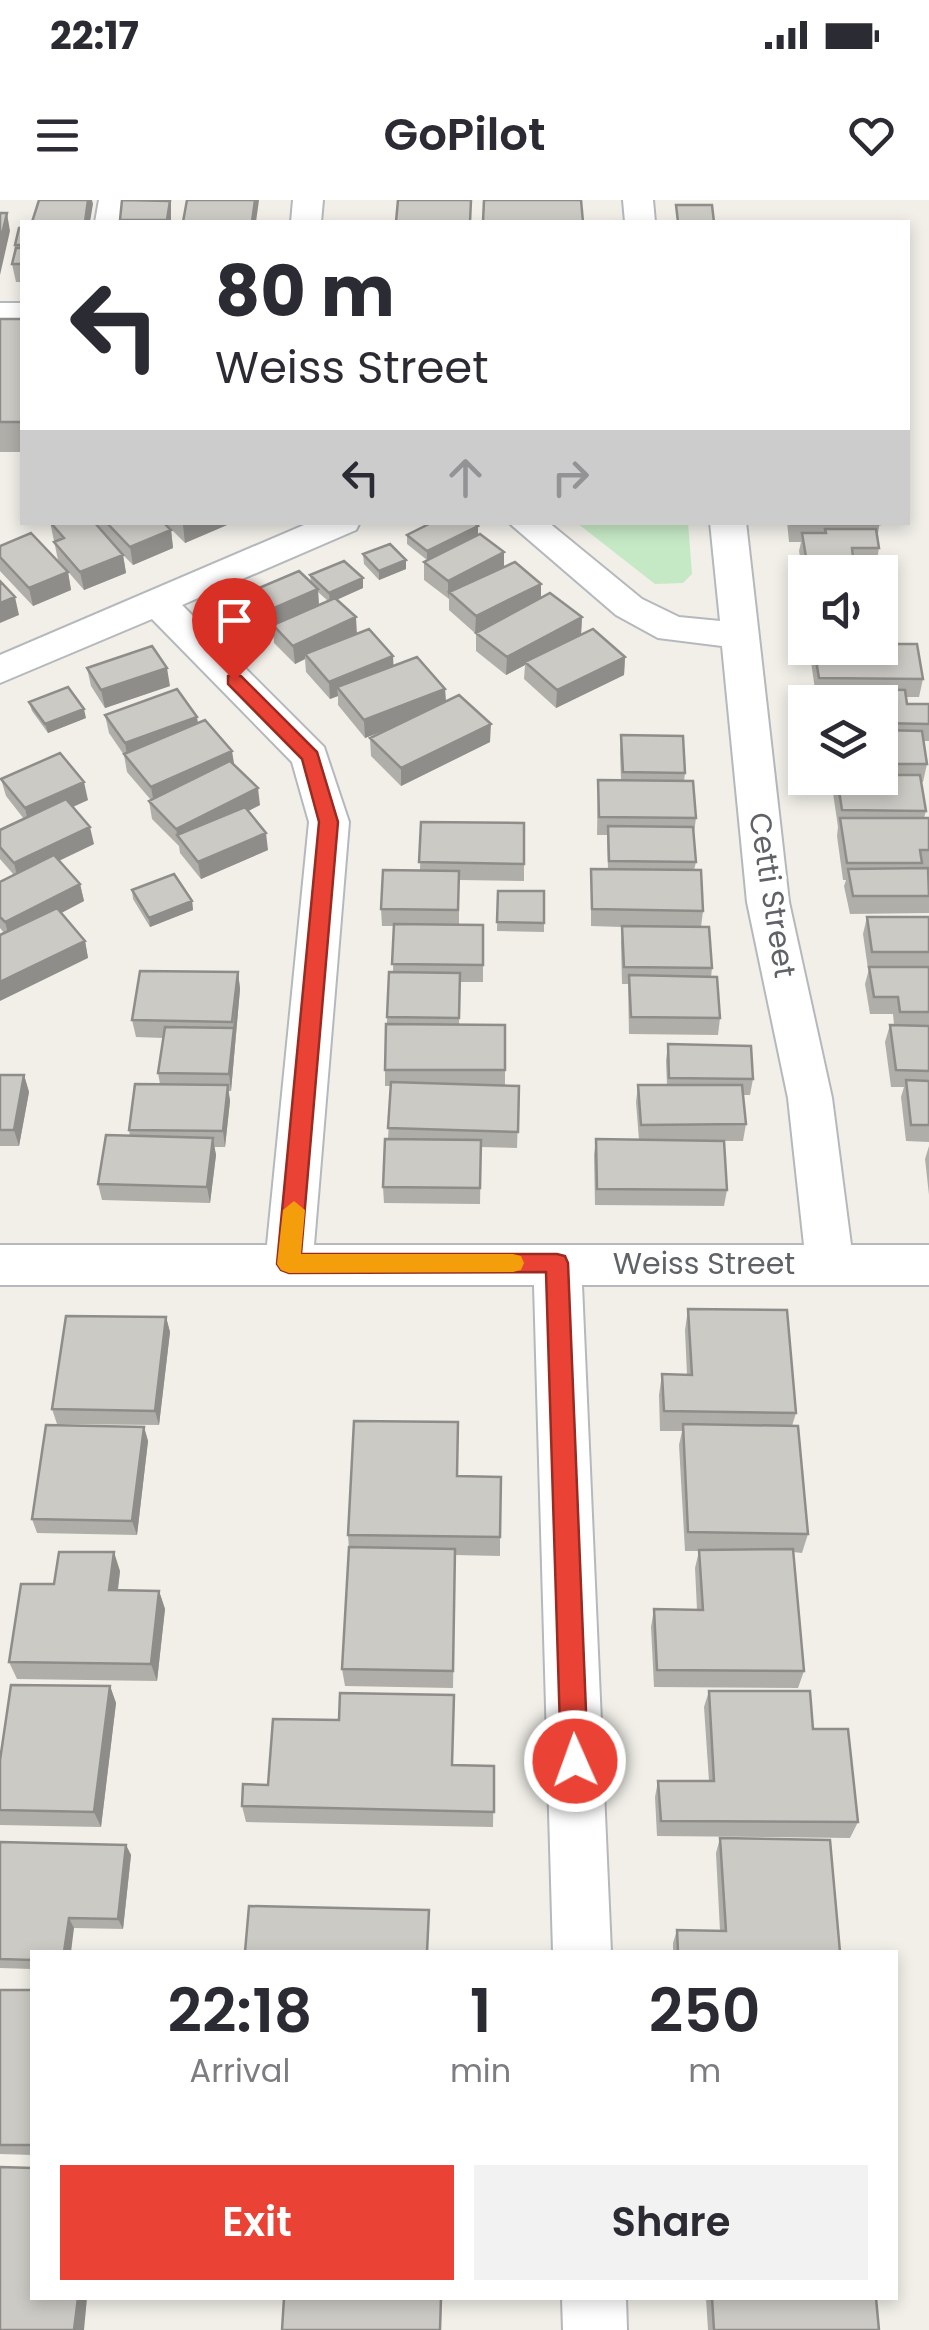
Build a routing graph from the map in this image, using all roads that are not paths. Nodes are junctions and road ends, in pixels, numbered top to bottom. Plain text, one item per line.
1 (337, 525) edge
2 (530, 525) edge
3 (728, 525) edge
4 (158, 603) junction
5 (738, 636) junction
6 (0, 670) edge
7 (557, 1263) junction
8 (0, 1264) edge
9 (289, 1264) junction
10 (830, 1264) junction
11 (929, 1265) edge
12 (582, 1950) edge
13 (594, 2300) edge
14 (595, 2330) edge

1 - 4 street
2 - 5 street
3 - 5 street, Cetti Street
4 - 6 street
4 - 9 street
5 - 10 street, Cetti Street
7 - 9 street, Weiss Street
7 - 10 street, Weiss Street
7 - 12 street
8 - 9 street, Weiss Street
10 - 11 street, Weiss Street
13 - 14 street

